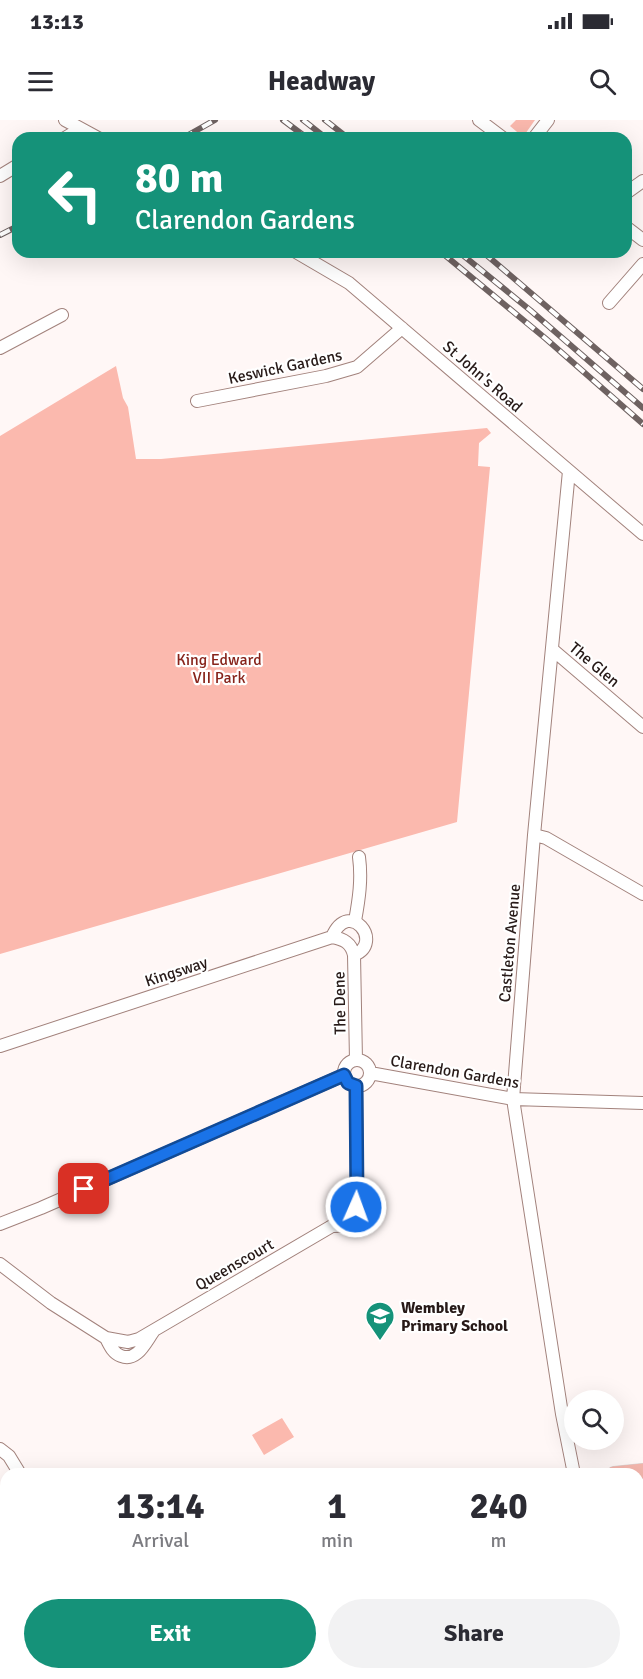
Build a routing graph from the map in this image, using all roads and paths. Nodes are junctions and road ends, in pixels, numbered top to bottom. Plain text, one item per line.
1 (65, 120) edge
2 (479, 120) edge
3 (548, 120) edge
4 (80, 129) junction
5 (75, 132) edge
6 (86, 132) edge
7 (495, 132) edge
8 (539, 132) edge
9 (306, 258) edge
10 (643, 264) edge
11 (609, 303) dead end
12 (62, 315) dead end
13 (402, 328) junction
14 (0, 348) edge
15 (197, 401) dead end
16 (569, 471) junction
17 (643, 534) edge
18 (553, 650) junction
19 (643, 727) edge
20 (534, 835) junction
21 (359, 857) dead end
22 (643, 894) edge
23 (355, 921) junction
24 (332, 937) junction
25 (354, 955) junction
26 (0, 1046) edge
27 (356, 1060) junction
28 (370, 1073) junction
29 (344, 1075) junction
30 (356, 1086) junction
31 (513, 1099) junction
32 (643, 1103) edge
33 (0, 1224) edge
34 (0, 1264) edge
35 (0, 1449) edge
36 (16, 1468) edge
37 (573, 1468) edge

1 - 4 street
2 - 7 street
3 - 8 street
4 - 5 street
4 - 6 street
9 - 13 street, St John's Road
10 - 11 street
12 - 14 street
13 - 15 street, Keswick Gardens
13 - 16 street, St John's Road
16 - 17 street, St John's Road
16 - 18 street, Castleton Avenue
18 - 19 street, The Glen
18 - 20 street, Castleton Avenue
20 - 22 street
20 - 31 street, Castleton Avenue
21 - 23 street
23 - 24 street
23 - 25 street, The Dene
24 - 25 street
24 - 26 street, Kingsway
25 - 27 street, The Dene
27 - 28 street
27 - 29 street
28 - 30 street
28 - 31 street, Clarendon Gardens
29 - 30 street
29 - 33 street
30 - 34 street, Queenscourt
31 - 32 street, Clarendon Gardens
31 - 37 street, Castleton Avenue
35 - 36 street

